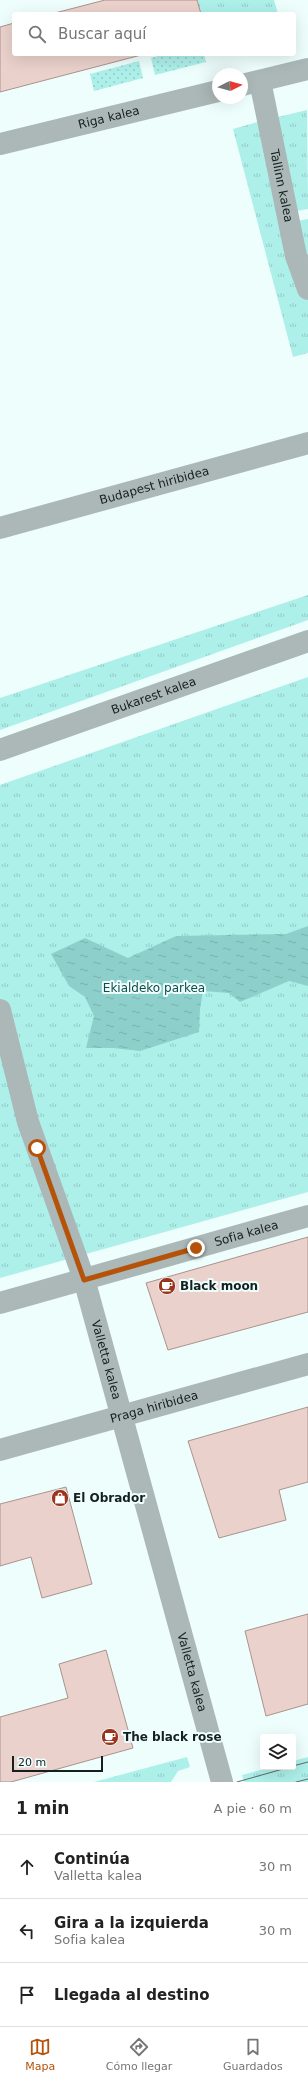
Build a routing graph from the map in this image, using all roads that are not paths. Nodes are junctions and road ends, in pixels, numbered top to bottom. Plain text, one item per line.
1 (308, 69) edge
2 (251, 83) edge
3 (212, 92) edge
4 (0, 144) edge
5 (308, 289) edge
6 (308, 443) edge
7 (0, 528) edge
8 (308, 641) edge
9 (0, 750) edge
10 (0, 1010) edge
11 (308, 1216) edge
12 (84, 1280) junction
13 (0, 1303) edge
14 (308, 1364) edge
15 (121, 1417) junction
16 (0, 1450) edge
17 (222, 1782) edge

1 - 2 street
2 - 5 street, Tallinn kalea
3 - 4 street, Riga kalea
6 - 7 street, Budapest hiribidea
8 - 9 street, Bukarest kalea
10 - 12 street, Valletta kalea
11 - 12 street, Sofia kalea
12 - 13 street, Sofia kalea
12 - 15 street, Valletta kalea
14 - 15 street, Praga hiribidea
15 - 16 street, Praga hiribidea
15 - 17 street, Valletta kalea

